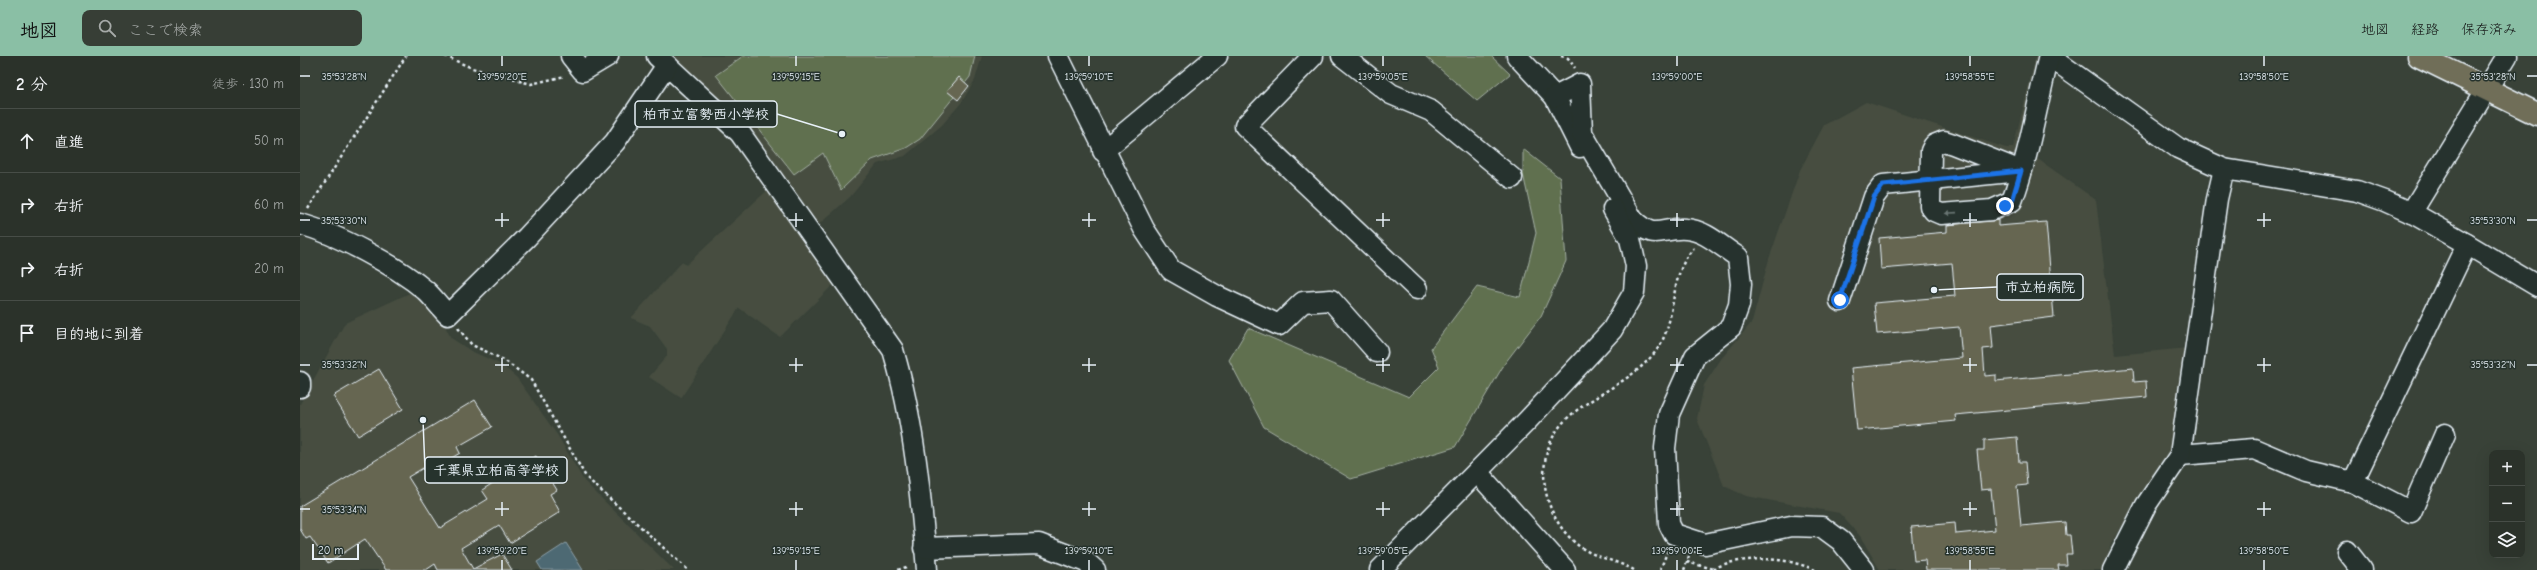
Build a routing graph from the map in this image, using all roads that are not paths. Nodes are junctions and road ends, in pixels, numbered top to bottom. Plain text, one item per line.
1 (570, 56) edge
2 (608, 56) edge
3 (1058, 56) edge
4 (1217, 56) edge
5 (1313, 56) edge
6 (1342, 56) edge
7 (1517, 56) edge
8 (2049, 56) edge
9 (2419, 56) edge
10 (2507, 56) edge
11 (662, 61) edge
12 (2487, 89) junction
13 (1555, 97) junction
14 (2537, 114) edge
15 (1104, 151) junction
16 (2224, 169) junction
17 (2021, 171) junction
18 (1512, 178) dead end
19 (1931, 180) junction
20 (2411, 213) junction
21 (302, 219) edge
22 (2467, 244) junction
23 (2537, 286) edge
24 (1417, 289) dead end
25 (1840, 300) dead end
26 (1377, 352) dead end
27 (300, 382) edge
28 (300, 387) edge
29 (2445, 434) dead end
30 (2180, 455) junction
31 (1477, 472) junction
32 (2353, 482) junction
33 (924, 548) junction
34 (2347, 551) dead end
35 (927, 570) edge
36 (1095, 570) edge
37 (1380, 570) edge
38 (1565, 570) edge
39 (1864, 570) edge
40 (2113, 570) edge
41 (2362, 570) edge

1 - 2 street
3 - 15 street
4 - 15 street
5 - 24 street
6 - 18 street
7 - 13 street
8 - 16 street
8 - 17 street
9 - 12 main road
10 - 12 street
11 - 21 street
11 - 33 street
12 - 14 main road
12 - 20 street
13 - 31 street
13 - 39 street
15 - 26 street
16 - 20 street
16 - 30 street
17 - 19 street
17 - 19 street
17 -> 19 street
19 - 25 street
20 - 22 street
22 - 23 street
22 - 32 street
27 - 28 street
29 - 32 street
30 - 32 street
30 - 40 street
31 - 37 street
31 - 38 street
33 - 35 street
33 - 36 street
34 - 41 street

